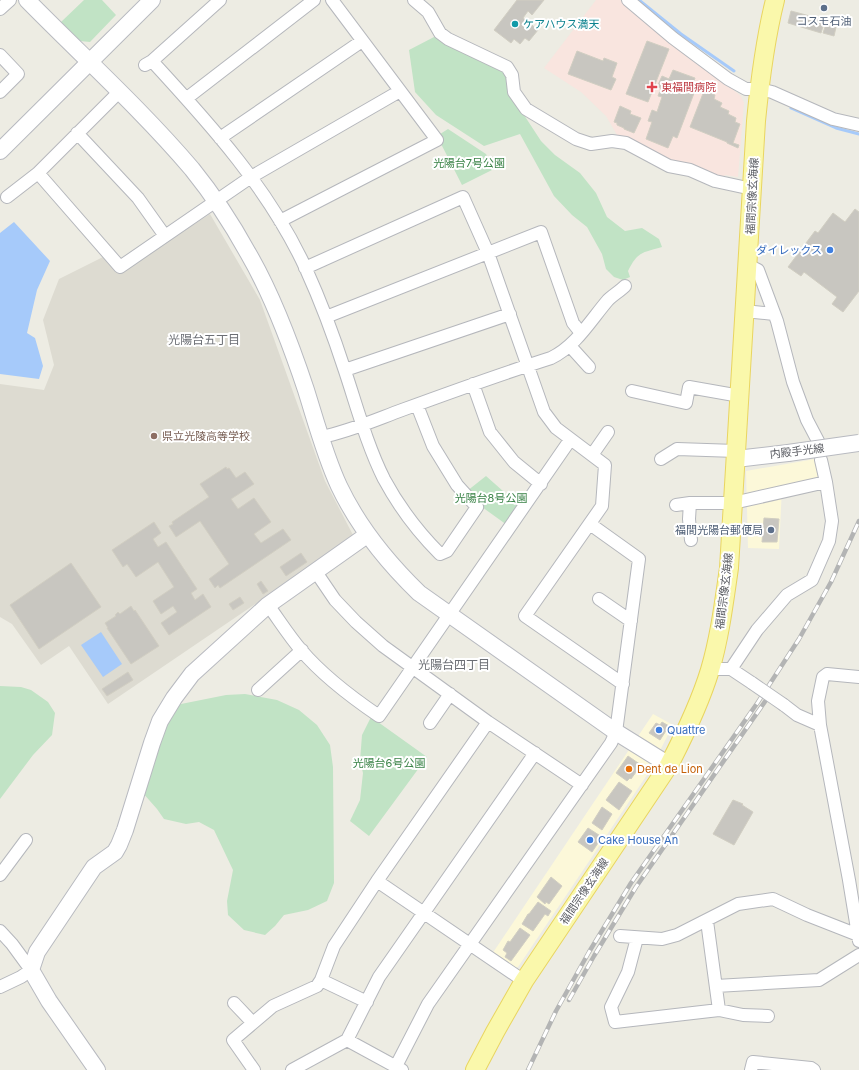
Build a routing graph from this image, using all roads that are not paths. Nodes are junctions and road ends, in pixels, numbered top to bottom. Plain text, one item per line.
1 (10, 0) edge
2 (27, 0) edge
3 (152, 0) edge
4 (220, 0) edge
5 (314, 0) edge
6 (332, 0) edge
7 (414, 0) edge
8 (628, 0) edge
9 (775, 0) edge
10 (0, 10) edge
11 (362, 41) junction
12 (0, 55) edge
13 (88, 62) junction
14 (759, 89) junction
15 (0, 92) edge
16 (119, 92) junction
17 (400, 92) junction
18 (187, 98) junction
19 (859, 125) edge
20 (77, 133) junction
21 (220, 138) junction
22 (0, 151) edge
23 (38, 172) junction
24 (251, 177) junction
25 (752, 189) junction
26 (7, 197) dead end
27 (216, 202) junction
28 (280, 221) junction
29 (165, 236) junction
30 (488, 253) junction
31 (748, 265) junction
32 (306, 268) junction
33 (625, 286) dead end
34 (744, 311) junction
35 (510, 314) junction
36 (774, 314) junction
37 (326, 317) junction
38 (581, 333) junction
39 (570, 346) junction
40 (528, 365) junction
41 (589, 367) dead end
42 (345, 370) junction
43 (473, 384) junction
44 (632, 391) dead end
45 (740, 396) junction
46 (417, 405) junction
47 (362, 424) junction
48 (608, 432) dead end
49 (321, 437) junction
50 (570, 440) junction
51 (818, 441) dead end
52 (859, 443) edge
53 (592, 455) junction
54 (736, 455) junction
55 (661, 459) dead end
56 (821, 460) dead end
57 (826, 482) junction
58 (541, 484) junction
59 (690, 503) junction
60 (732, 503) junction
61 (676, 505) dead end
62 (590, 524) junction
63 (367, 535) junction
64 (691, 540) dead end
65 (316, 572) junction
66 (599, 599) dead end
67 (268, 605) junction
68 (449, 615) junction
69 (631, 620) junction
70 (302, 650) junction
71 (412, 667) junction
72 (710, 669) junction
73 (731, 669) junction
74 (859, 676) edge
75 (623, 684) junction
76 (258, 690) dead end
77 (450, 694) junction
78 (818, 701) junction
79 (797, 715) junction
80 (488, 722) junction
81 (430, 723) dead end
82 (820, 725) junction
83 (616, 732) junction
84 (535, 753) junction
85 (669, 765) junction
86 (582, 785) junction
87 (26, 840) dead end
88 (0, 875) edge
89 (377, 881) junction
90 (423, 913) junction
91 (707, 921) junction
92 (0, 931) edge
93 (620, 936) dead end
94 (636, 938) junction
95 (858, 938) edge
96 (470, 944) junction
97 (859, 955) edge
98 (31, 970) junction
99 (322, 980) junction
100 (524, 981) junction
101 (716, 986) junction
102 (0, 987) edge
103 (367, 1002) junction
104 (234, 1003) dead end
105 (719, 1010) junction
106 (768, 1016) dead end
107 (253, 1023) junction
108 (347, 1040) junction
109 (397, 1069) edge
110 (812, 1069) edge
111 (97, 1070) edge
112 (254, 1070) edge
113 (292, 1070) edge
114 (475, 1070) edge
115 (751, 1070) edge

1 - 10 street
2 - 13 street
3 - 13 street
4 - 18 street
5 - 18 street
6 - 11 street
7 - 25 street
8 - 14 street
9 - 14 main road, 福間宗像玄海線
11 - 17 street
11 - 21 street
12 - 15 street
13 - 16 street
13 - 22 street
14 - 19 street
14 - 25 main road, 福間宗像玄海線
16 - 20 street
16 - 27 street
17 - 24 street
17 - 28 street
18 - 21 street
20 - 23 street
20 - 29 street
21 - 24 street
23 - 26 street
23 - 29 street
24 - 27 street
24 - 28 street
25 - 31 main road, 福間宗像玄海線
27 - 29 street
27 - 49 street
28 - 32 street
30 - 32 street
30 - 35 street
30 - 37 street
30 - 38 street
31 - 34 main road, 福間宗像玄海線
31 - 36 street
32 - 37 street
33 - 38 street
34 - 36 street
34 - 45 main road, 福間宗像玄海線
35 - 40 street
35 - 42 street
36 - 51 street
37 - 42 street
38 - 39 street
39 - 40 street
39 - 41 street
40 - 43 street
40 - 50 street
42 - 47 street
43 - 46 street
43 - 58 street
44 - 45 street
45 - 54 main road, 福間宗像玄海線
46 - 47 street
46 - 47 street
47 - 49 street
48 - 53 street
49 - 63 street
50 - 53 street
50 - 58 street
52 - 54 street, 内殿手光線, bridge
53 - 62 street
54 - 55 street
54 - 60 main road, 福間宗像玄海線
56 - 57 street
57 - 60 street
57 - 73 street
58 - 68 street
59 - 60 street
59 - 61 street
59 - 64 street
60 - 72 main road, 福間宗像玄海線
62 - 69 street
62 - 75 street
63 - 65 street
63 - 68 street
65 - 67 street
65 - 71 street
66 - 69 street
67 - 70 street
67 - 98 street
68 - 71 street
68 - 83 street
69 - 75 street
70 - 71 street
70 - 76 street
71 - 77 street
72 - 73 street
72 - 85 main road, 福間宗像玄海線
73 - 79 street, bridge
74 - 78 street
75 - 83 street
77 - 80 street
77 - 81 street
78 - 79 street
78 - 82 street
79 - 82 street
80 - 84 street
80 - 89 street
82 - 95 street
83 - 85 street
83 - 86 street
84 - 86 street
84 - 90 street
85 - 100 main road, 福間宗像玄海線
86 - 96 street
87 - 88 street
89 - 90 street
89 - 99 street
90 - 96 street
90 - 103 street
91 - 94 street
91 - 95 street
91 - 101 street
92 - 98 street
93 - 94 street
94 - 105 street
96 - 100 street
96 - 109 street
97 - 101 street
98 - 102 street
98 - 111 street
99 - 103 street
99 - 107 street
100 - 114 main road, 福間宗像玄海線
101 - 105 street
103 - 108 street
104 - 107 street
105 - 106 street
107 - 112 street
108 - 109 street
108 - 113 street
110 - 115 street

